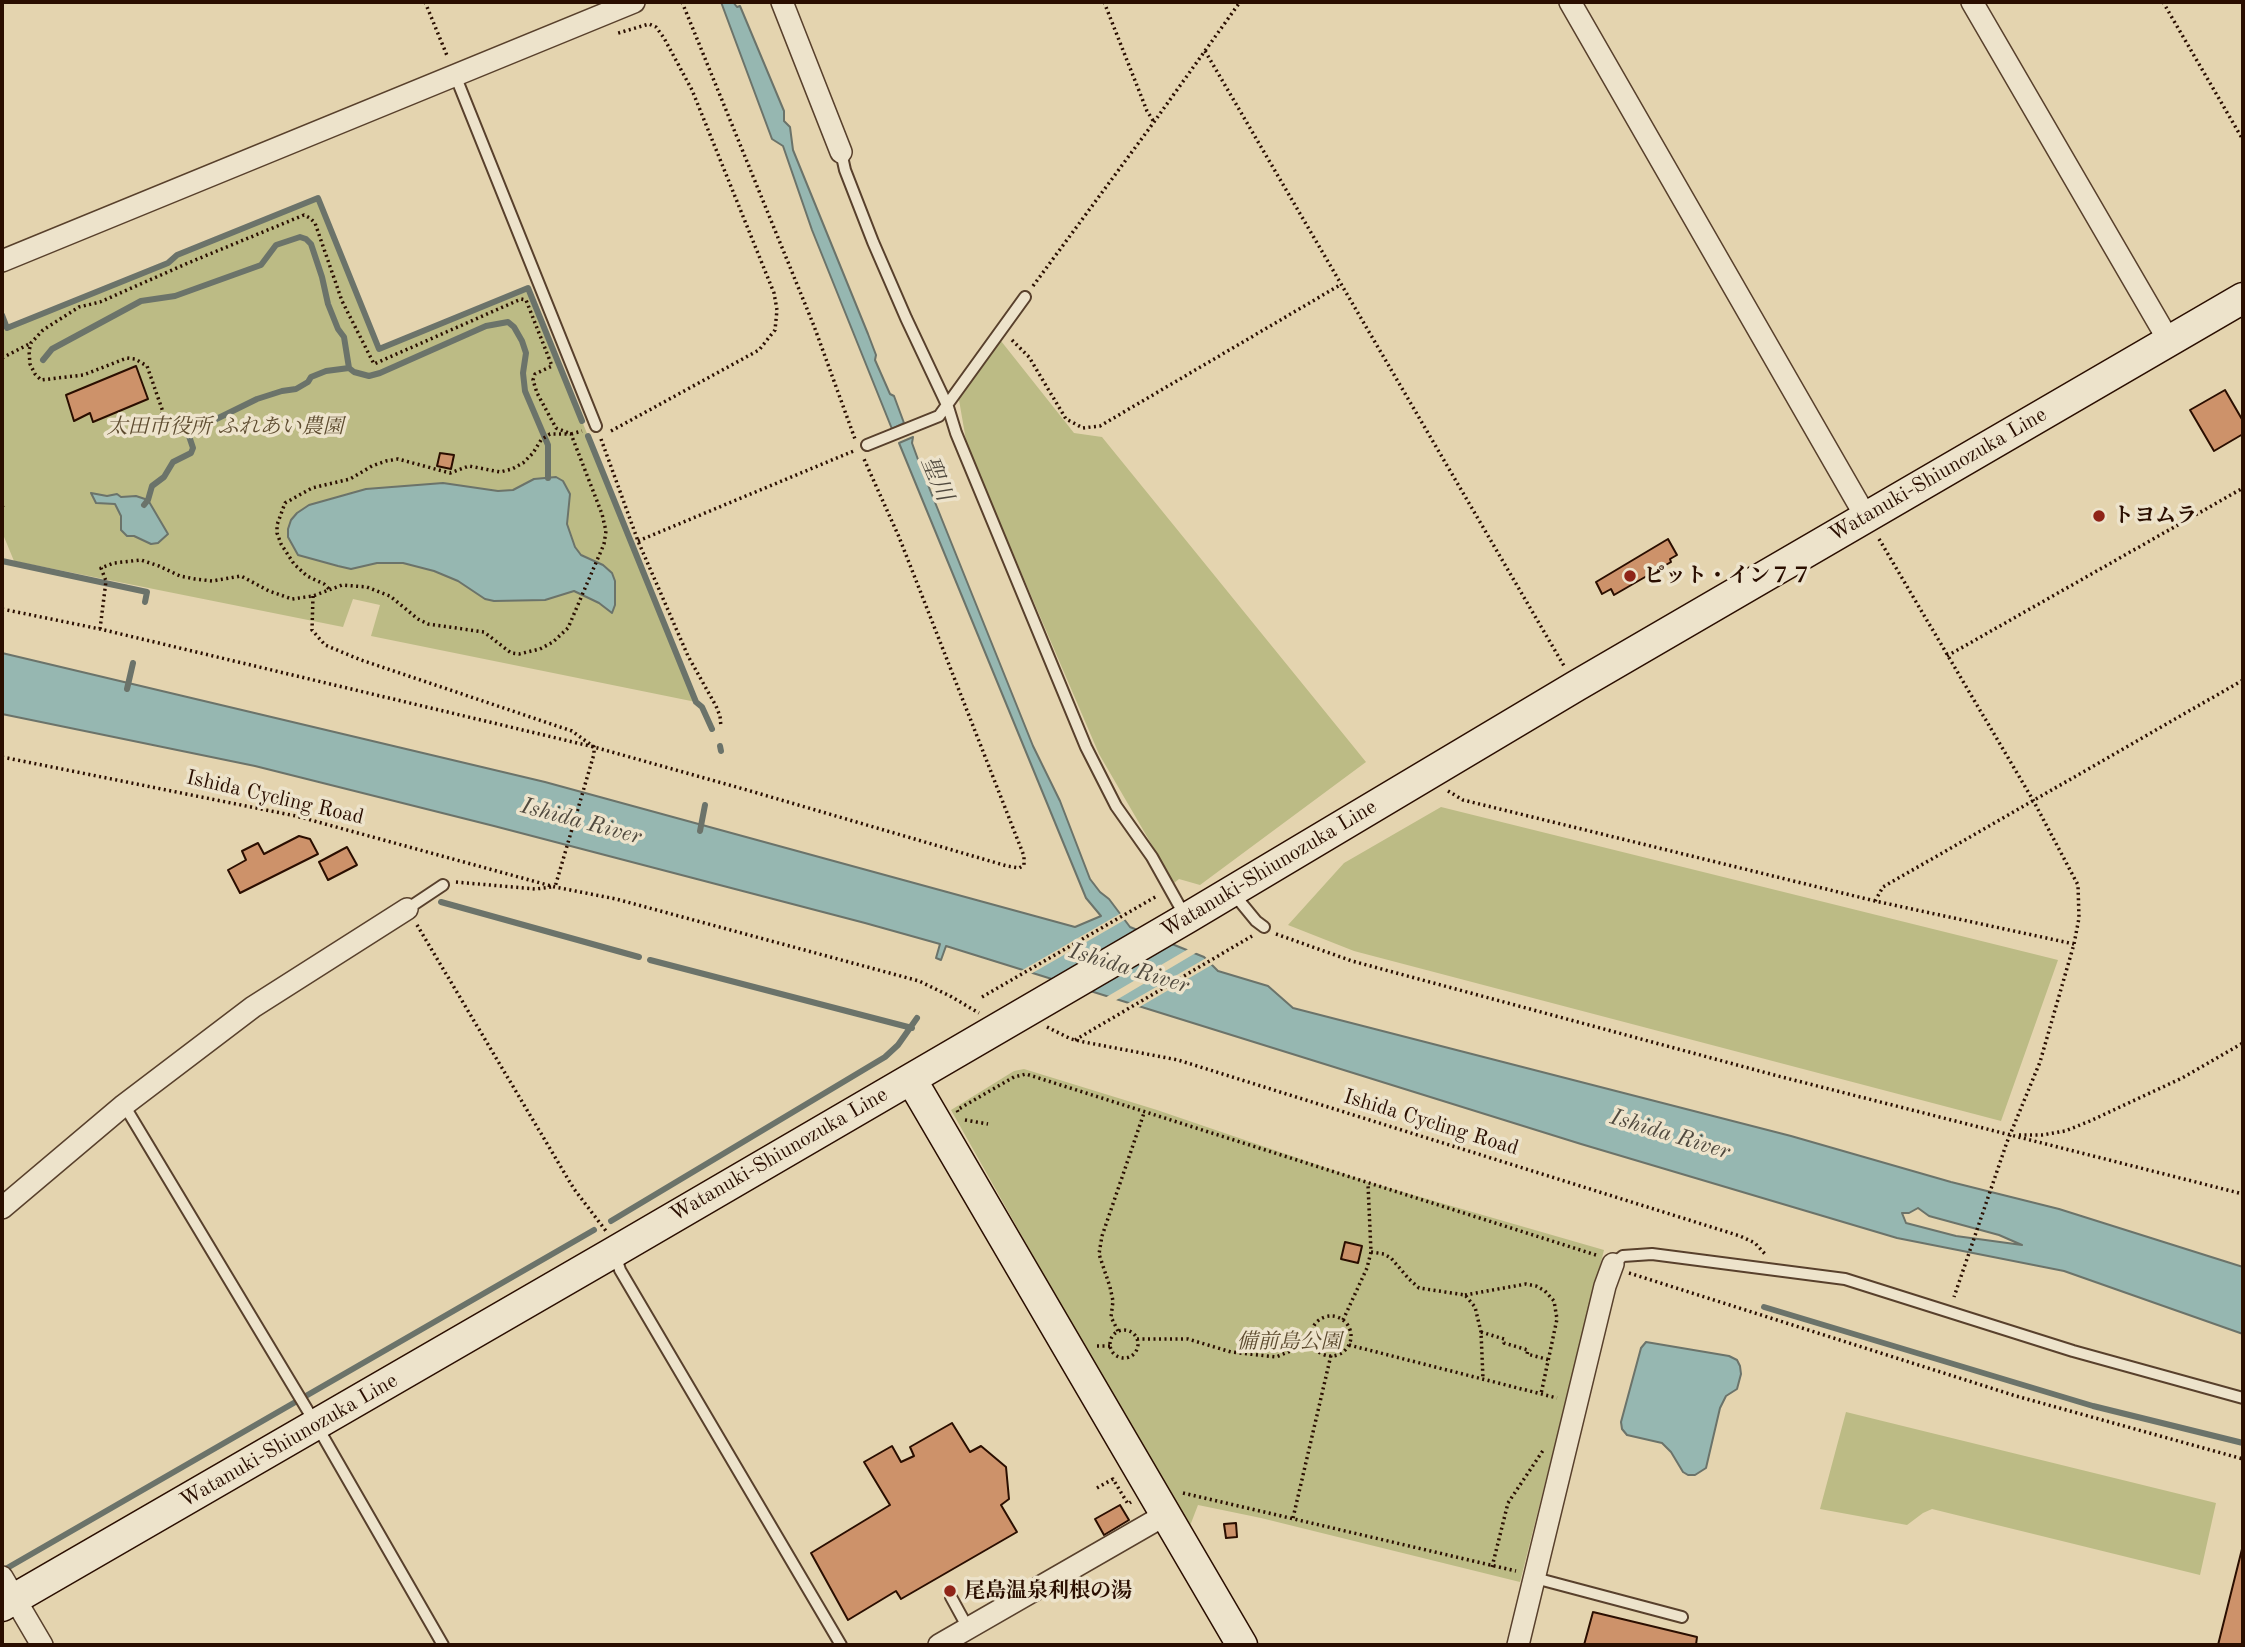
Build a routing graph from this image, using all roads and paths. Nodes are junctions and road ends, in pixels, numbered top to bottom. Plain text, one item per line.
1 (425, 2) edge
2 (634, 2) edge
3 (682, 2) edge
4 (782, 2) edge
5 (1104, 2) edge
6 (1240, 2) edge
7 (1570, 2) edge
8 (1972, 2) edge
9 (2163, 2) edge
10 (612, 35) dead end
11 (1205, 51) junction
12 (455, 75) junction
13 (1154, 122) junction
14 (2243, 140) edge
15 (841, 152) joint
16 (2, 261) edge
17 (1340, 285) junction
18 (1025, 297) joint
19 (2243, 298) edge
20 (1001, 332) junction
21 (2169, 341) junction
22 (31, 343) junction
23 (2, 358) edge
24 (948, 407) junction
25 (596, 426) joint
26 (138, 429) dead end
27 (571, 434) junction
28 (863, 447) junction
29 (2243, 488) edge
30 (1866, 517) junction
31 (638, 541) junction
32 (1882, 544) dead end
33 (330, 590) junction
34 (313, 596) junction
35 (2, 608) edge
36 (100, 629) junction
37 (1947, 656) junction
38 (2243, 680) edge
39 (1576, 686) junction
40 (721, 727) dead end
41 (594, 747) junction
42 (2, 757) edge
43 (1433, 771) junction
44 (2033, 800) junction
45 (443, 885) joint
46 (555, 887) junction
47 (1232, 891) junction
48 (1159, 895) dead end
49 (1875, 901) junction
50 (407, 909) junction
51 (1182, 921) junction
52 (1264, 927) joint
53 (1254, 934) dead end
54 (2074, 944) junction
55 (982, 997) dead end
56 (971, 1008) dead end
57 (1038, 1015) junction
58 (1075, 1040) junction
59 (2243, 1042) edge
60 (911, 1079) junction
61 (124, 1105) junction
62 (1143, 1113) junction
63 (988, 1124) dead end
64 (2010, 1135) junction
65 (1368, 1184) junction
66 (2243, 1194) edge
67 (2, 1208) edge
68 (599, 1221) dead end
69 (614, 1252) junction
70 (1371, 1252) junction
71 (1768, 1257) dead end
72 (1613, 1264) junction
73 (1955, 1292) dead end
74 (1465, 1295) junction
75 (1343, 1320) junction
76 (1118, 1331) junction
77 (1481, 1332) junction
78 (1137, 1339) junction
79 (1305, 1345) dead end
80 (1349, 1345) junction
81 (1110, 1346) junction
82 (1092, 1347) dead end
83 (1331, 1355) junction
84 (1550, 1360) junction
85 (1483, 1379) junction
86 (1541, 1394) junction
87 (2243, 1398) edge
88 (1560, 1399) dead end
89 (317, 1426) junction
90 (1547, 1444) dead end
91 (2243, 1459) edge
92 (1172, 1503) junction
93 (1293, 1518) junction
94 (1492, 1567) junction
95 (1528, 1575) junction
96 (6, 1594) edge
97 (951, 1597) dead end
98 (1682, 1617) dead end
99 (968, 1628) junction
100 (42, 1645) edge
101 (443, 1645) edge
102 (841, 1645) edge
103 (939, 1645) edge
104 (1242, 1645) edge
105 (1518, 1645) edge

1 - 12 path
2 - 12 street
3 - 28 path
4 - 15 street
5 - 13 path
6 - 11 path
7 - 30 street
8 - 21 street
9 - 14 path
10 - 31 path
11 - 13 path
11 - 17 path
12 - 16 street
12 - 25 lane
13 - 18 path
15 - 24 lane
17 - 20 path
17 - 39 path
18 - 20 lane
19 - 21 main road, Watanuki-Shiunozuka Line
20 - 24 lane
21 - 30 main road, Watanuki-Shiunozuka Line
22 - 23 path
22 - 26 path
22 - 27 path
24 - 28 lane
24 - 51 lane
25 - 27 path
27 - 33 path
27 - 33 path
28 - 31 path
28 - 41 path
29 - 37 path
30 - 39 main road, Watanuki-Shiunozuka Line
31 - 40 path
32 - 37 path
33 - 34 path
34 - 36 path
34 - 41 path
35 - 36 path
36 - 41 path
37 - 44 path
38 - 44 path
39 - 43 main road, Watanuki-Shiunozuka Line
41 - 46 path
42 - 46 path, Ishida Cycling Road
43 - 47 main road, Watanuki-Shiunozuka Line
43 - 49 path
44 - 49 path
44 - 54 path
45 - 46 path
45 - 50 lane
46 - 56 path
47 - 51 main road, Watanuki-Shiunozuka Line
47 - 52 lane
48 - 55 path
49 - 54 path
50 - 61 street
50 - 68 path
51 - 57 main road, Watanuki-Shiunozuka Line
52 - 64 path
53 - 58 path
54 - 64 path
57 - 58 path, Ishida Cycling Road
57 - 60 main road, Watanuki-Shiunozuka Line
58 - 71 path, Ishida Cycling Road
59 - 64 path
60 - 69 main road, Watanuki-Shiunozuka Line
60 - 92 main road
61 - 67 street
61 - 89 lane
62 - 63 path
62 - 65 path
62 - 76 path
64 - 66 path
64 - 73 path
65 - 70 path
65 - 72 path
69 - 89 main road, Watanuki-Shiunozuka Line
69 - 102 lane
70 - 74 path
70 - 75 path
72 - 87 lane
72 - 91 path
72 - 95 street
74 - 77 path
74 - 84 path
75 - 80 path
75 - 83 path
76 - 78 path
76 - 81 path
77 - 84 path
77 - 85 path
78 - 79 path
78 - 81 path
80 - 83 path
80 - 85 path
81 - 82 path
83 - 93 path
84 - 86 path
85 - 86 path
86 - 88 path
89 - 96 main road, Watanuki-Shiunozuka Line
89 - 101 lane
90 - 94 path
92 - 93 path
92 - 99 street
92 - 104 main road
93 - 94 path
94 - 95 path
95 - 98 lane
95 - 105 street
96 - 100 street
97 - 99 lane
99 - 103 street

